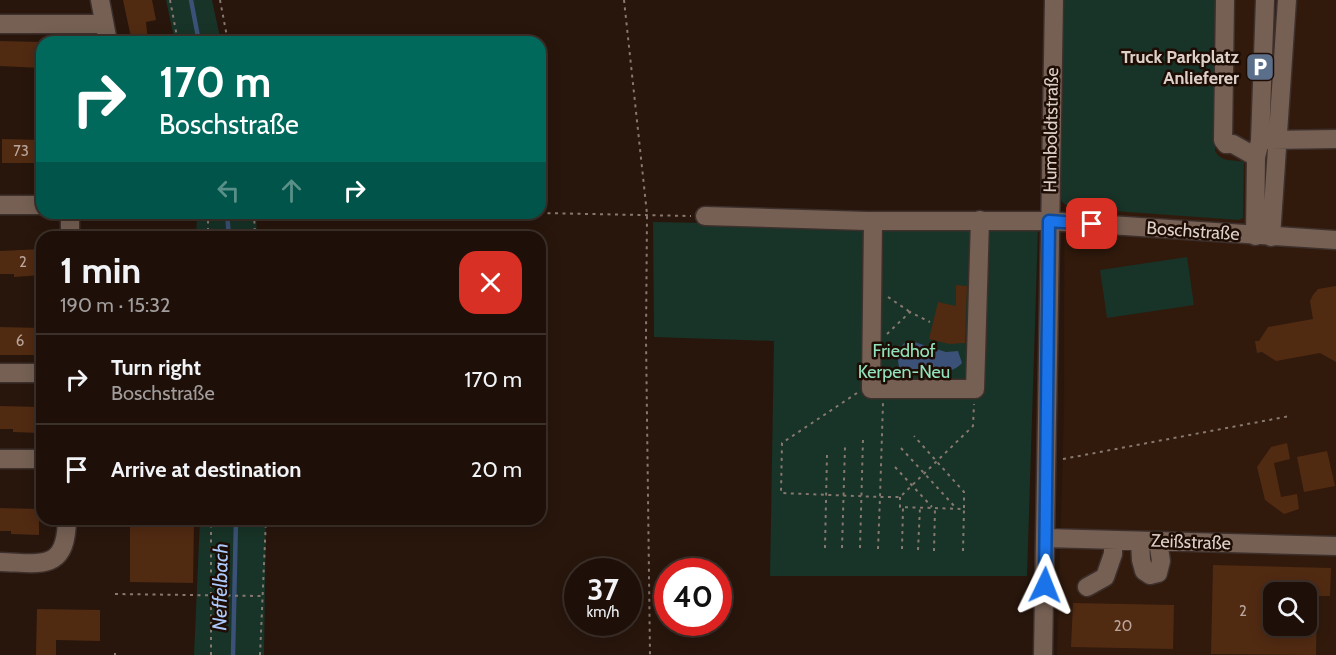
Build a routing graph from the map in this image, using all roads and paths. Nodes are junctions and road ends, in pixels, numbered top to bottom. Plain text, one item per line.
1 (100, 0) edge
2 (170, 0) edge
3 (220, 0) edge
4 (624, 0) edge
5 (1054, 0) edge
6 (1225, 0) edge
7 (1264, 0) edge
8 (1287, 0) edge
9 (0, 24) edge
10 (104, 24) junction
11 (107, 36) edge
12 (177, 36) edge
13 (227, 36) edge
14 (1336, 139) edge
15 (1265, 146) junction
16 (0, 205) edge
17 (36, 205) edge
18 (546, 213) edge
19 (647, 214) junction
20 (705, 216) joint
21 (980, 220) junction
22 (873, 221) junction
23 (1049, 221) junction
24 (1263, 237) junction
25 (1336, 240) edge
26 (874, 287) junction
27 (910, 312) junction
28 (930, 322) dead end
29 (873, 347) junction
30 (0, 373) edge
31 (36, 373) edge
32 (877, 389) junction
33 (975, 389) junction
34 (1290, 416) dead end
35 (914, 436) dead end
36 (863, 439) dead end
37 (845, 447) dead end
38 (901, 448) dead end
39 (827, 454) dead end
40 (0, 459) edge
41 (36, 459) edge
42 (937, 462) junction
43 (1048, 462) junction
44 (895, 467) dead end
45 (924, 474) junction
46 (912, 486) junction
47 (826, 495) junction
48 (844, 496) junction
49 (862, 496) junction
50 (880, 497) junction
51 (900, 497) junction
52 (903, 507) junction
53 (920, 507) junction
54 (933, 508) junction
55 (956, 508) junction
56 (963, 509) junction
57 (67, 525) edge
58 (211, 525) edge
59 (265, 525) edge
60 (1046, 538) junction
61 (1113, 540) junction
62 (1336, 546) edge
63 (825, 548) dead end
64 (842, 548) dead end
65 (860, 548) dead end
66 (878, 549) dead end
67 (902, 549) dead end
68 (918, 550) dead end
69 (934, 551) dead end
70 (963, 551) dead end
71 (0, 562) edge
72 (1087, 587) dead end
73 (115, 594) dead end
74 (212, 596) junction
75 (259, 596) junction
76 (210, 655) edge
77 (260, 655) edge
78 (650, 655) edge
79 (1043, 655) edge

1 - 10 street
2 - 12 path
3 - 13 path
4 - 19 path
5 - 23 street, Humboldtstraße
6 - 15 street
7 - 15 street
8 - 15 street
9 - 10 street
10 - 11 street
14 - 15 street
15 - 24 street
15 - 24 street
16 - 17 street
18 - 19 path
19 - 20 path
19 - 78 path
20 - 22 street, Boschstraße
21 - 22 street, Boschstraße
21 - 23 street, Boschstraße
21 - 33 street
22 - 26 street
23 - 24 street, Boschstraße
23 - 43 street, Humboldtstraße
24 - 25 street, Boschstraße
26 - 27 path
26 - 29 street
27 - 28 path
27 - 29 path
29 - 32 street
30 - 31 street
32 - 33 street
32 - 47 path
32 - 50 path
33 - 42 path
34 - 43 path
35 - 42 path
36 - 49 path
37 - 48 path
38 - 45 path
39 - 47 path
40 - 41 street
42 - 45 path
42 - 56 path
43 - 60 street, Humboldtstraße
44 - 46 path
45 - 46 path
45 - 55 path
46 - 51 path
46 - 54 path
47 - 48 path
47 - 63 path
48 - 49 path
48 - 64 path
49 - 50 path
49 - 65 path
50 - 51 path
50 - 66 path
51 - 52 path
52 - 53 path
52 - 67 path
53 - 54 path
53 - 68 path
54 - 55 path
54 - 69 path
55 - 56 path
56 - 70 path
57 - 71 street
58 - 74 path
59 - 75 path
60 - 61 street, Zeißstraße
60 - 79 street, Humboldtstraße
61 - 62 street, Zeißstraße
61 - 72 street
73 - 74 path
74 - 75 path
74 - 76 path
75 - 77 path

